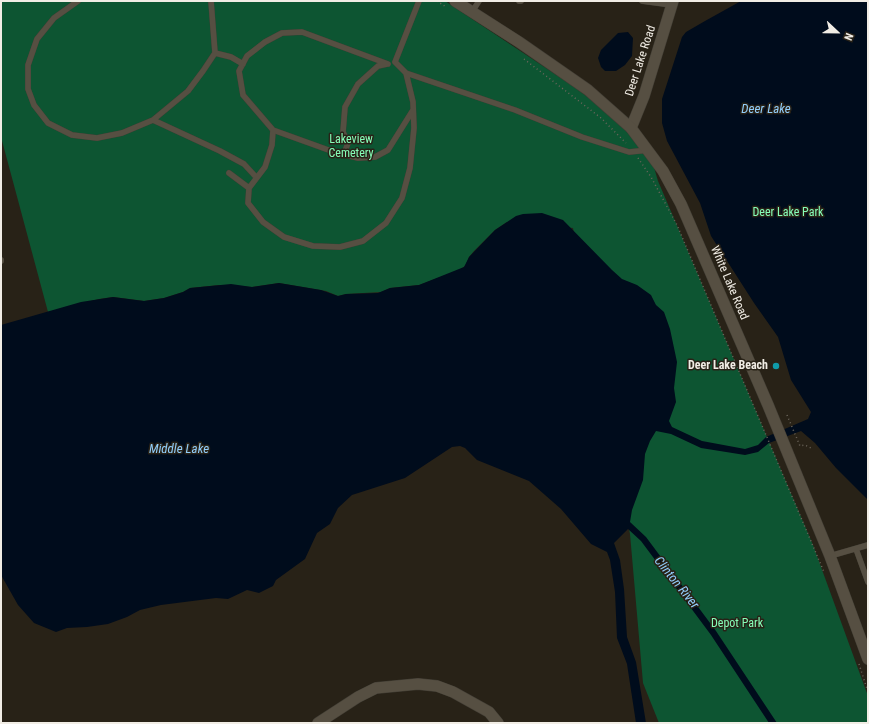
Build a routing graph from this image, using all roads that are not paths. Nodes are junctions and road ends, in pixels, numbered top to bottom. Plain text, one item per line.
1 (78, 1) edge
2 (211, 1) edge
3 (419, 1) edge
4 (479, 1) edge
5 (642, 1) edge
6 (672, 3) edge
7 (452, 5) edge
8 (472, 12) junction
9 (215, 53) junction
10 (395, 62) junction
11 (243, 64) junction
12 (388, 64) junction
13 (406, 73) junction
14 (413, 110) junction
15 (153, 120) junction
16 (631, 128) junction
17 (272, 130) junction
18 (649, 150) junction
19 (344, 154) junction
20 (229, 173) dead end
21 (256, 177) junction
22 (249, 188) junction
23 (868, 546) edge
24 (856, 549) junction
25 (830, 556) junction
26 (868, 582) edge
27 (868, 659) edge
28 (318, 723) edge
29 (498, 723) edge

1 - 15 lane
2 - 9 lane
3 - 10 lane
4 - 8 lane
5 - 6 lane
6 - 16 street, Deer Lake Road
7 - 8 street, White Lake Road
8 - 16 street, White Lake Road
9 - 11 lane
9 - 15 lane
10 - 12 lane
10 - 13 lane
11 - 12 lane
11 - 17 lane
12 - 19 lane
13 - 14 lane
13 - 18 lane
14 - 19 lane
14 - 22 lane
15 - 21 lane
16 - 18 street, White Lake Road
17 - 19 lane
17 - 21 lane
18 - 25 street, White Lake Road
20 - 22 lane
21 - 22 lane
23 - 24 lane
24 - 25 lane
24 - 26 lane
25 - 27 street, White Lake Road
28 - 29 street

